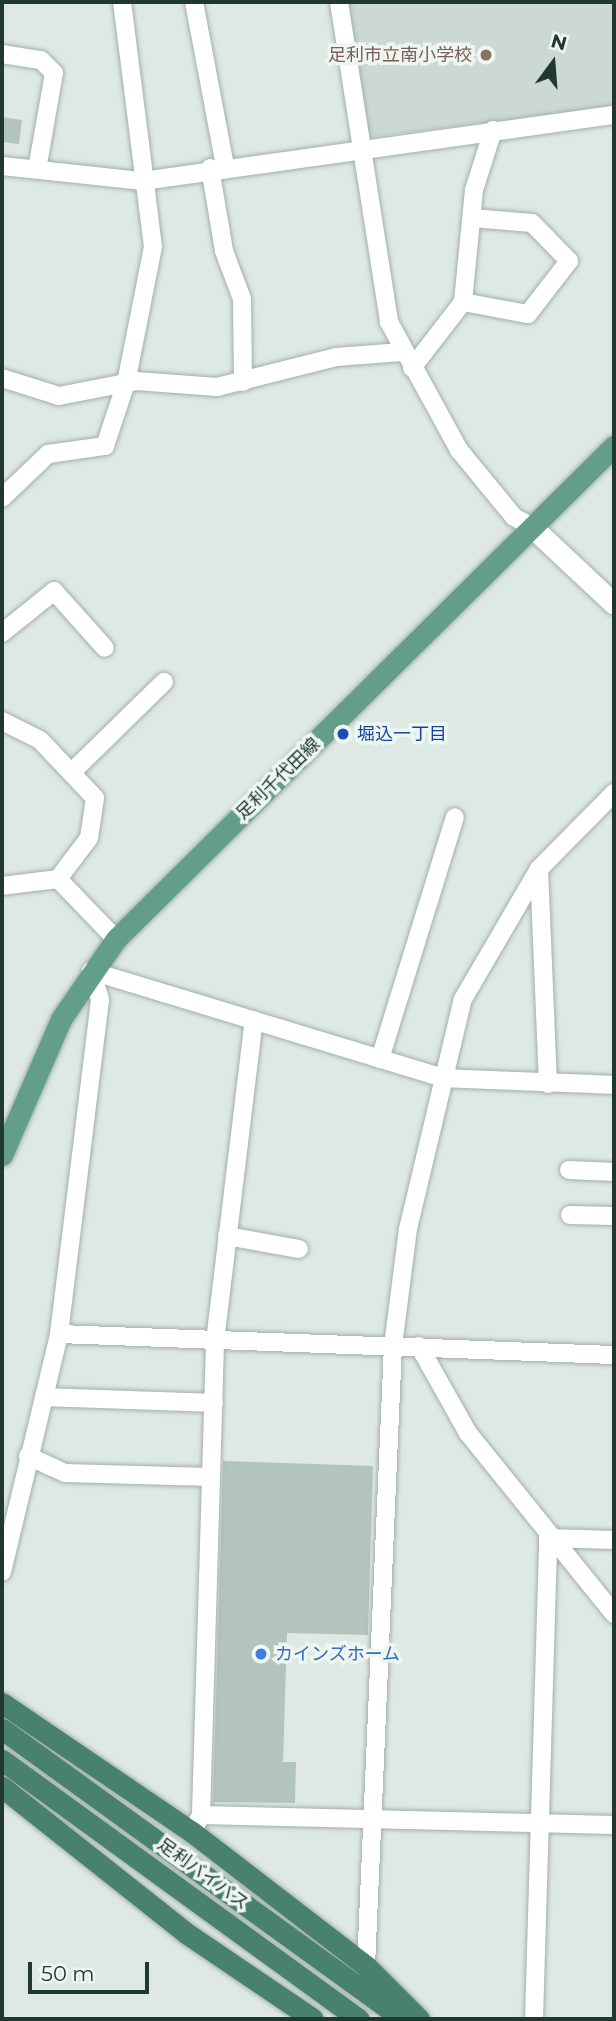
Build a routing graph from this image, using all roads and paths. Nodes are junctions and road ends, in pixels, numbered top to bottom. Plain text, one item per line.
1 (122, 2) edge
2 (194, 2) edge
3 (339, 2) edge
4 (2, 54) edge
5 (614, 114) edge
6 (493, 130) junction
7 (362, 147) junction
8 (2, 166) edge
9 (218, 167) junction
10 (37, 169) junction
11 (143, 181) junction
12 (472, 218) junction
13 (463, 302) junction
14 (402, 352) junction
15 (412, 368) junction
16 (2, 378) edge
17 (126, 383) junction
18 (243, 383) junction
19 (614, 446) edge
20 (2, 498) edge
21 (532, 527) junction
22 (614, 604) edge
23 (2, 633) edge
24 (105, 648) dead end
25 (163, 682) dead end
26 (2, 721) edge
27 (74, 771) junction
28 (614, 793) edge
29 (455, 817) dead end
30 (539, 869) junction
31 (58, 879) junction
32 (2, 886) edge
33 (117, 939) junction
34 (91, 971) junction
35 (254, 1020) junction
36 (380, 1059) junction
37 (443, 1078) junction
38 (548, 1084) junction
39 (614, 1085) edge
40 (2, 1155) edge
41 (569, 1170) dead end
42 (614, 1172) edge
43 (570, 1214) dead end
44 (614, 1216) edge
45 (228, 1236) junction
46 (299, 1249) dead end
47 (59, 1334) junction
48 (215, 1340) junction
49 (393, 1346) junction
50 (419, 1346) junction
51 (614, 1355) edge
52 (44, 1396) junction
53 (214, 1403) junction
54 (28, 1456) junction
55 (211, 1477) junction
56 (548, 1538) junction
57 (614, 1540) edge
58 (2, 1572) edge
59 (614, 1614) edge
60 (2, 1703) edge
61 (2, 1729) edge
62 (2, 1760) edge
63 (2, 1787) edge
64 (372, 1819) junction
65 (539, 1822) junction
66 (196, 1824) junction
67 (614, 1825) edge
68 (366, 1965) junction
69 (313, 2019) edge
70 (359, 2019) edge
71 (403, 2019) edge
72 (419, 2019) edge
73 (534, 2019) edge

1 - 11 street
2 - 9 street
3 - 7 street
4 - 10 street
5 - 6 street
6 - 7 street
6 - 12 street
7 - 9 street
7 - 14 street
8 - 10 street
9 - 11 street
9 - 18 street
10 - 11 street
11 - 17 street
12 - 13 street
12 - 13 street
13 - 15 street
14 - 15 street
14 - 18 street
15 - 21 street
16 - 17 street
17 - 18 street
17 - 20 street
19 - 21 main road, 足利千代田線
21 - 22 street
21 - 33 main road, 足利千代田線
23 - 24 street
25 - 27 street
26 - 27 street
27 - 31 street
28 - 30 street
29 - 36 street
30 - 37 street
30 - 38 street
31 - 32 street
31 - 33 street
33 - 34 main road, 足利千代田線
34 - 35 street
34 - 40 main road, 足利千代田線
34 - 47 street
35 - 36 street
35 - 45 street
36 - 37 street
37 - 38 street
37 - 49 street
38 - 39 street
41 - 42 street
43 - 44 street
45 - 46 street
45 - 48 street
47 - 48 street
47 - 52 street
48 - 49 street
48 - 53 street
49 - 50 street
49 - 64 street
50 - 51 street
50 - 56 street
52 - 53 street
52 - 54 street
53 - 55 street
54 - 55 street
54 - 58 street
55 - 66 street
56 - 57 street
56 - 59 street
56 - 65 street
60 - 66 highway
61 - 71 highway, 足利バイパス
62 - 70 highway, 足利バイパス
63 - 69 highway
64 - 65 street
64 - 66 street
64 - 68 street
65 - 67 street
65 - 73 street
66 - 68 highway
68 - 72 highway

